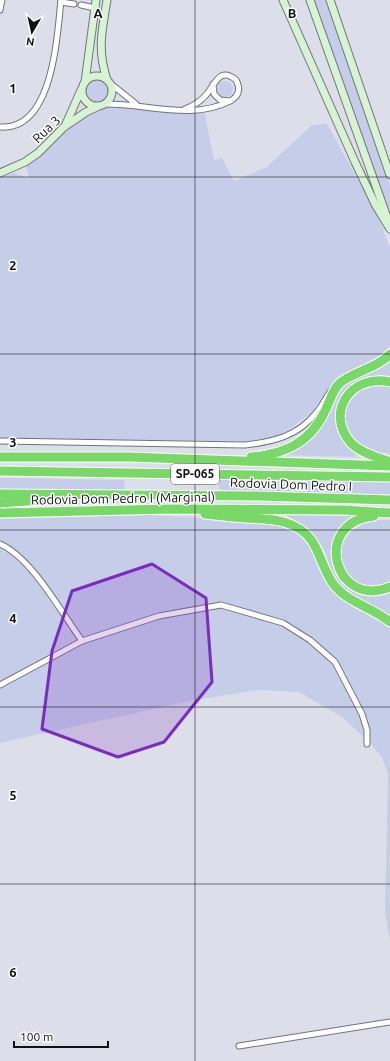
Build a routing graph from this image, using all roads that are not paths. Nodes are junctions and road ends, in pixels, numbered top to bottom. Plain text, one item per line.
1 (2, 0) edge
2 (96, 0) edge
3 (107, 0) edge
4 (283, 0) edge
5 (310, 0) edge
6 (330, 0) edge
7 (61, 1) edge
8 (74, 4) dead end
9 (81, 6) dead end
10 (95, 8) junction
11 (0, 10) edge
12 (109, 82) junction
13 (213, 84) junction
14 (83, 85) junction
15 (230, 101) junction
16 (101, 105) junction
17 (139, 105) junction
18 (182, 110) junction
19 (64, 126) junction
20 (0, 127) edge
21 (0, 168) edge
22 (11, 169) junction
23 (0, 173) edge
24 (390, 175) edge
25 (390, 225) edge
26 (390, 229) edge
27 (390, 354) edge
28 (390, 382) edge
29 (338, 385) junction
30 (0, 441) edge
31 (0, 456) edge
32 (216, 460) junction
33 (390, 462) edge
34 (390, 466) edge
35 (0, 471) edge
36 (390, 477) edge
37 (0, 494) edge
38 (88, 495) junction
39 (390, 500) edge
40 (0, 503) edge
41 (170, 509) junction
42 (0, 513) edge
43 (390, 514) edge
44 (0, 544) edge
45 (390, 587) edge
46 (390, 622) edge
47 (82, 641) junction
48 (0, 685) edge
49 (367, 744) dead end
50 (390, 1022) edge
51 (239, 1046) dead end

1 - 11 street
2 - 10 street
3 - 12 street
4 - 26 street
5 - 25 street
6 - 24 street
7 - 8 street
7 - 20 street
9 - 10 street
10 - 14 street
12 - 14 street
12 - 16 street
12 - 17 street
13 - 15 street
13 - 15 street
13 - 18 street
14 - 16 street
14 - 19 street
15 - 18 street
16 - 17 street
16 - 19 street, Rua 3
17 - 18 street
19 - 22 street, Rua 3
21 - 22 street
22 - 23 street, Rua 3
27 - 29 highway
28 - 33 highway
29 - 30 street
29 - 32 highway
31 - 32 highway, SP-065
32 - 34 highway, SP-065
35 - 36 highway, Rodovia Dom Pedro I / SP-065
37 - 38 highway, Rodovia Dom Pedro I / SP-065
38 - 39 highway, Rodovia Dom Pedro I / SP-065
38 - 40 highway
41 - 42 highway, Rodovia Dom Pedro I (Marginal)
41 - 43 highway, Rodovia Dom Pedro I (Marginal)
41 - 46 highway
43 - 45 highway
44 - 47 street
47 - 48 street
47 - 49 street
50 - 51 street

